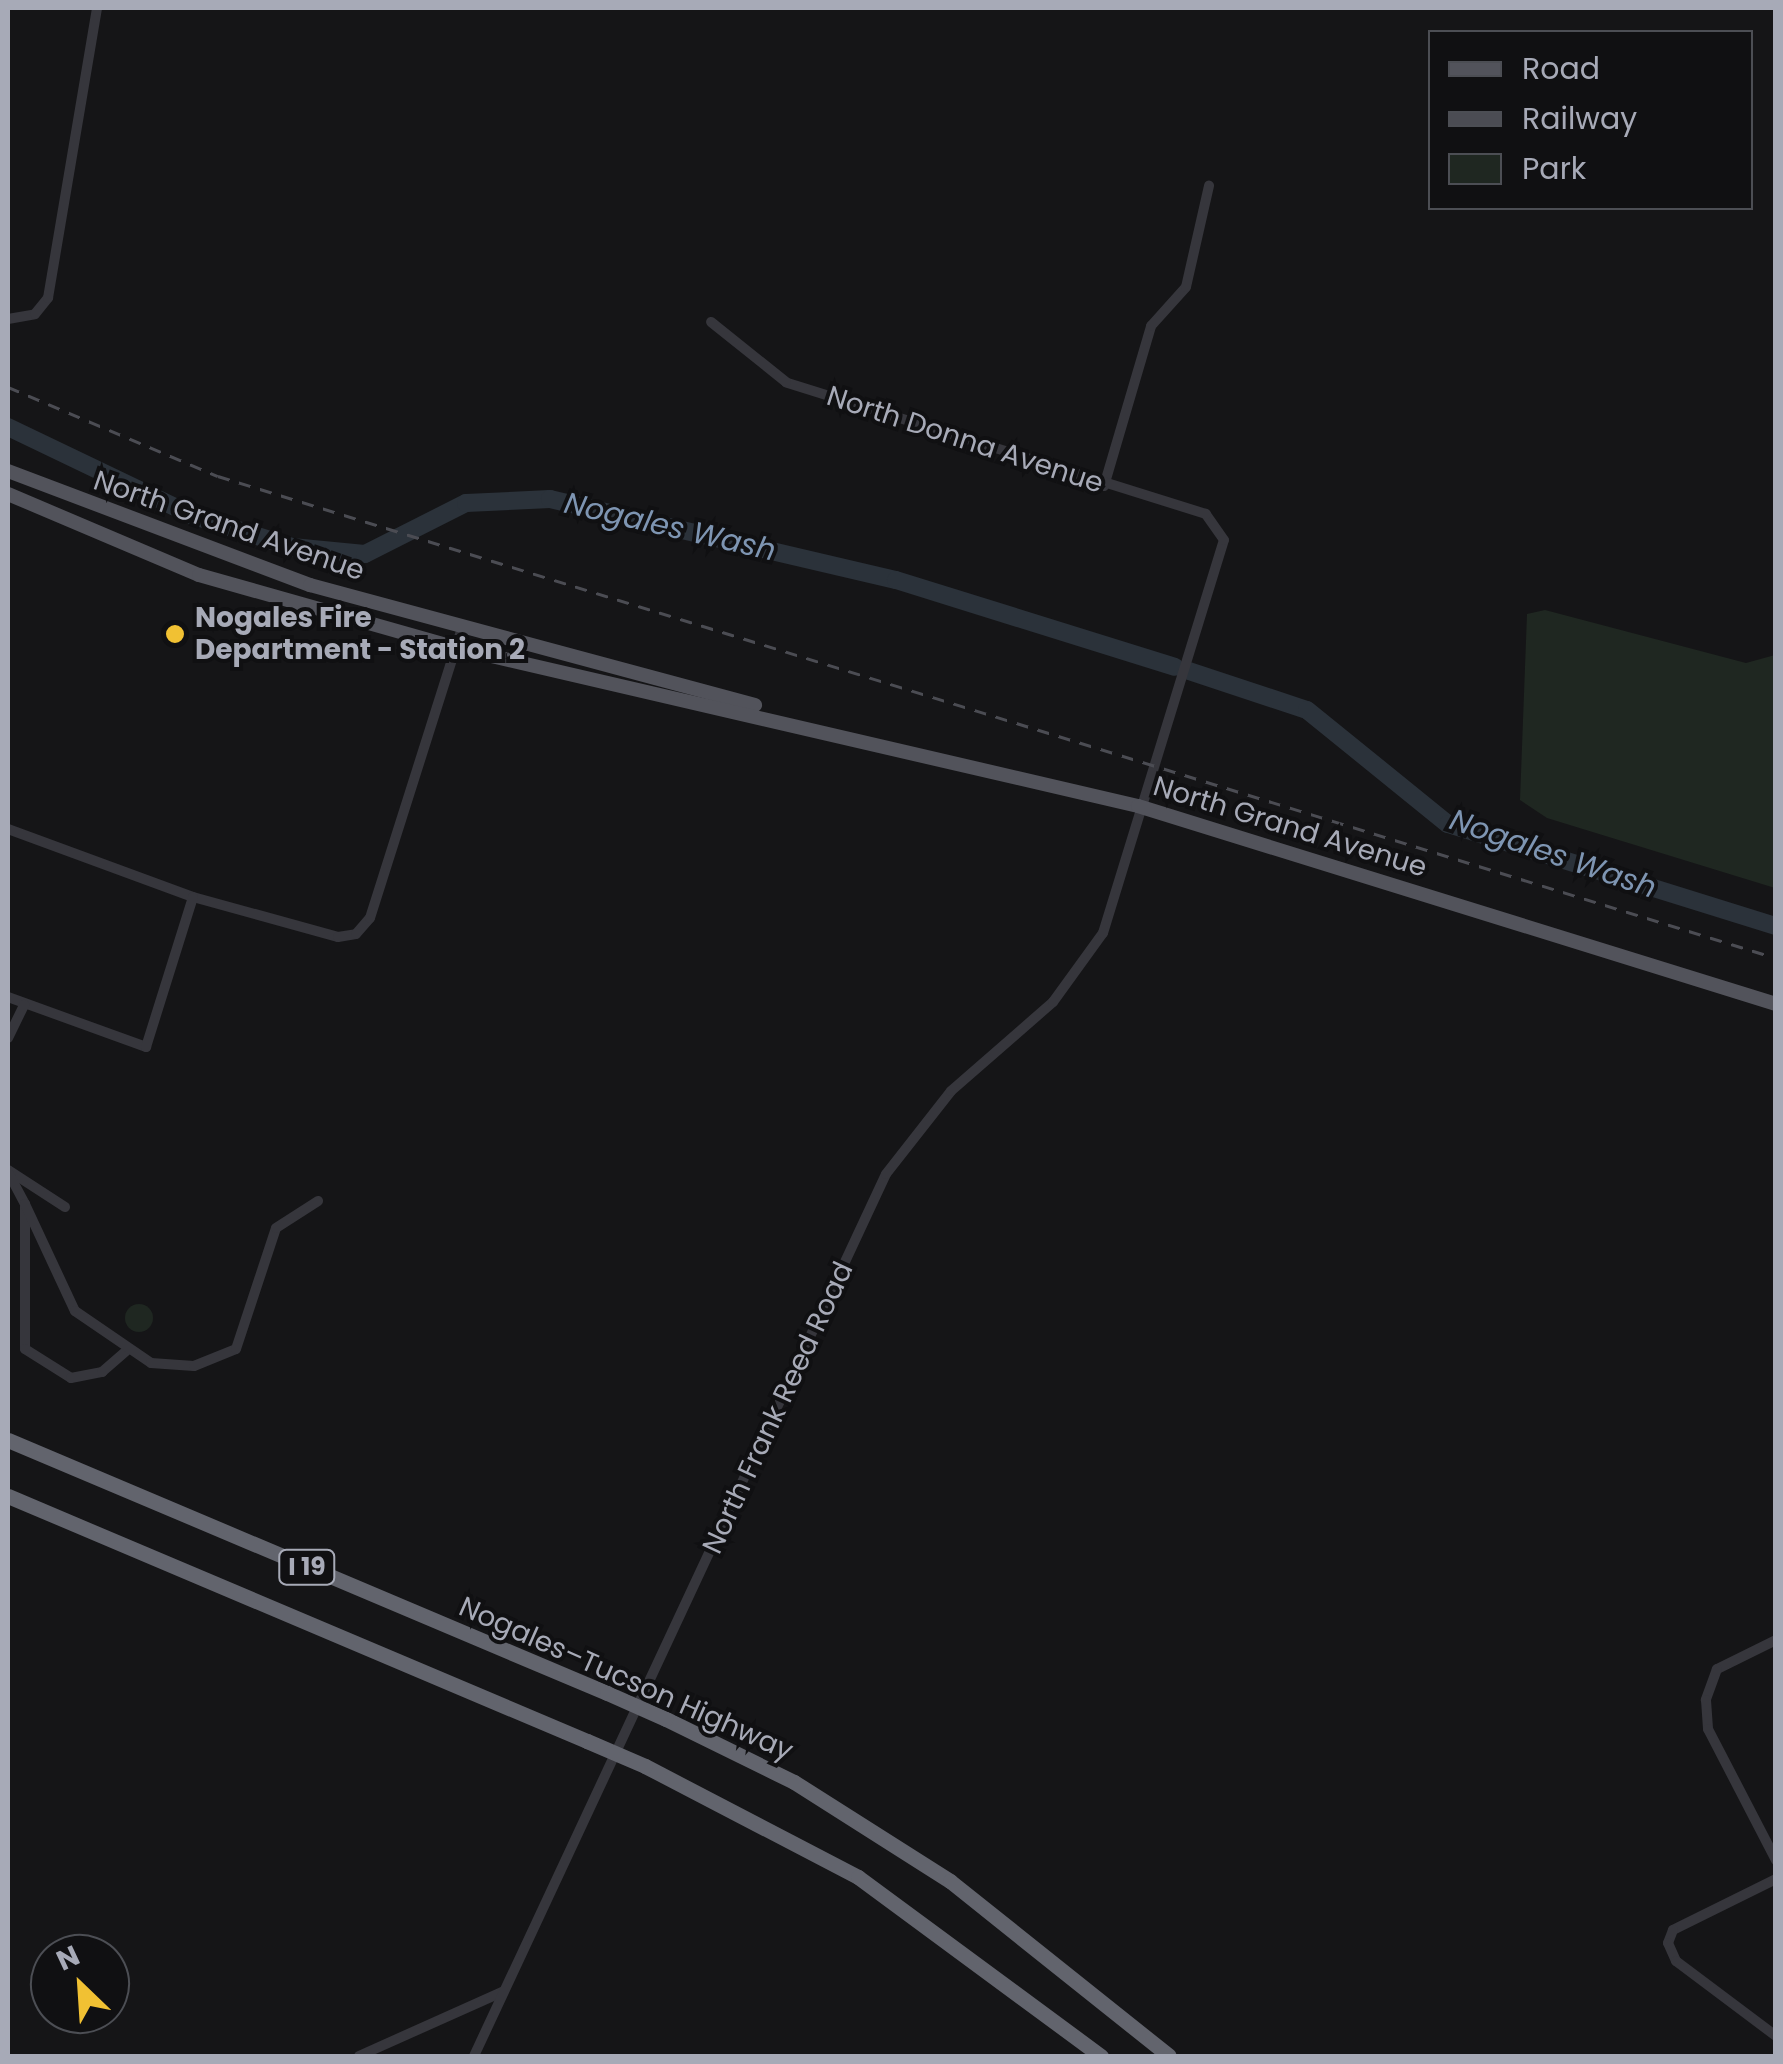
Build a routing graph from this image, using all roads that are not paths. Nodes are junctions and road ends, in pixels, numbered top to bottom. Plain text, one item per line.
1 (96, 8) edge
2 (1209, 186) dead end
3 (8, 319) edge
4 (712, 322) dead end
5 (8, 471) edge
6 (1104, 486) junction
7 (8, 494) edge
8 (1224, 540) joint
9 (463, 625) junction
10 (457, 648) junction
11 (784, 717) junction
12 (1138, 806) junction
13 (8, 829) edge
14 (194, 897) junction
15 (8, 997) edge
16 (24, 1004) junction
17 (1776, 1004) edge
18 (8, 1038) edge
19 (8, 1171) edge
20 (318, 1201) dead end
21 (25, 1204) junction
22 (65, 1207) dead end
23 (126, 1351) junction
24 (8, 1440) edge
25 (8, 1496) edge
26 (1776, 1640) edge
27 (1776, 1860) edge
28 (1776, 1879) edge
29 (950, 1880) junction
30 (503, 1991) junction
31 (1776, 2036) edge
32 (359, 2056) edge
33 (474, 2056) edge
34 (1101, 2056) edge
35 (1169, 2056) edge
36 (1181, 2056) edge

1 - 3 street
2 - 6 street
4 - 6 street, North Donna Avenue
5 - 9 main road, North Grand Avenue
6 - 8 street, North Donna Avenue
7 - 10 main road, North Grand Avenue
8 - 12 street, North Frank Reed Road
9 - 10 street
9 - 11 main road, North Grand Avenue
10 - 11 main road, North Grand Avenue
10 - 14 street
11 - 12 main road, North Grand Avenue
12 - 17 main road, North Grand Avenue
12 - 30 street, North Frank Reed Road
13 - 14 street
14 - 16 street
15 - 16 street
16 - 18 street
19 - 21 street
19 - 22 street
20 - 23 street
21 - 23 street
21 - 23 street
24 - 29 highway, Nogales–Tucson Highway / I 19, bridge
25 - 34 highway, I 19, bridge
26 - 27 street
28 - 31 street
29 - 35 highway, Nogales–Tucson Highway / I 19
29 - 36 highway
30 - 32 street
30 - 33 street, North Frank Reed Road

